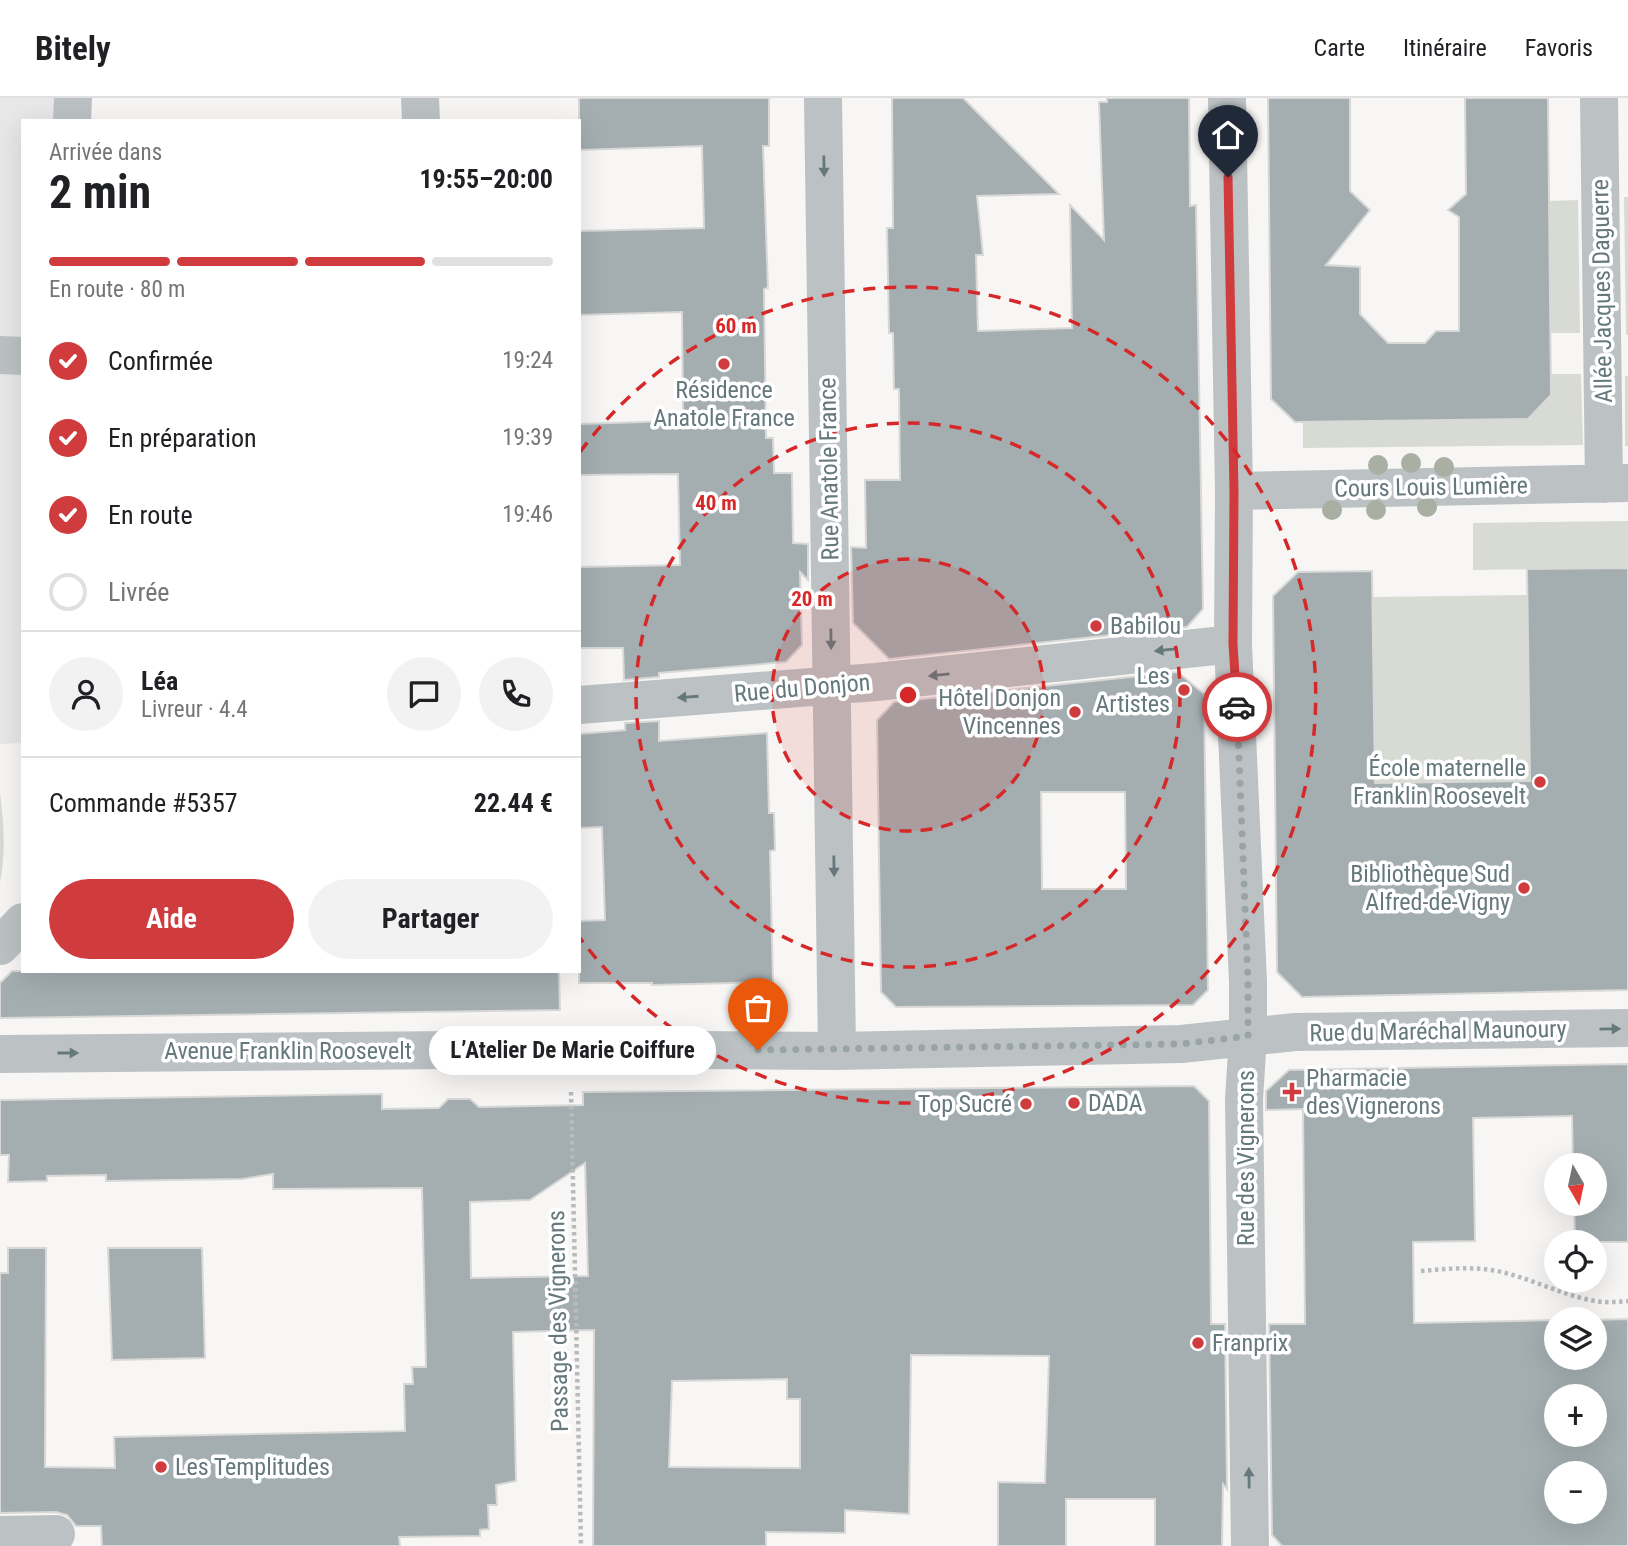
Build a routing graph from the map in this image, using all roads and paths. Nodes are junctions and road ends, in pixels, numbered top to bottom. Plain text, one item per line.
1 (73, 98) edge
2 (420, 98) edge
3 (823, 98) edge
4 (1227, 98) edge
5 (1599, 98) edge
6 (72, 119) edge
7 (421, 119) edge
8 (0, 355) edge
9 (21, 356) edge
10 (1616, 484) edge
11 (1234, 491) junction
12 (1233, 644) junction
13 (832, 686) junction
14 (581, 705) edge
15 (21, 924) edge
16 (0, 946) edge
17 (1628, 1028) edge
18 (1248, 1036) junction
19 (837, 1051) junction
20 (0, 1054) edge
21 (571, 1095) dead end
22 (1420, 1271) dead end
23 (1628, 1301) edge
24 (56, 1534) dead end
25 (0, 1535) edge
26 (581, 1546) edge
27 (1250, 1546) edge

1 - 6 street
2 - 7 street
3 -> 13 street, Rue Anatole France
4 - 11 street, Rue des Vignerons
5 - 10 street, Allée Jacques Daguerre
8 - 9 street
10 - 11 street, Cours Louis Lumière
11 - 12 street, Rue des Vignerons
12 -> 13 street, Rue du Donjon
12 - 18 street, Rue des Vignerons
13 -> 14 street, Rue du Donjon
13 -> 19 street, Rue Anatole France
15 - 16 street
18 -> 17 street, Rue du Maréchal Maunoury
18 - 19 street, Avenue Franklin Roosevelt
27 -> 18 street, Rue des Vignerons
20 -> 19 street, Avenue Franklin Roosevelt
21 - 26 path, Passage des Vignerons
22 - 23 path
24 - 25 street

